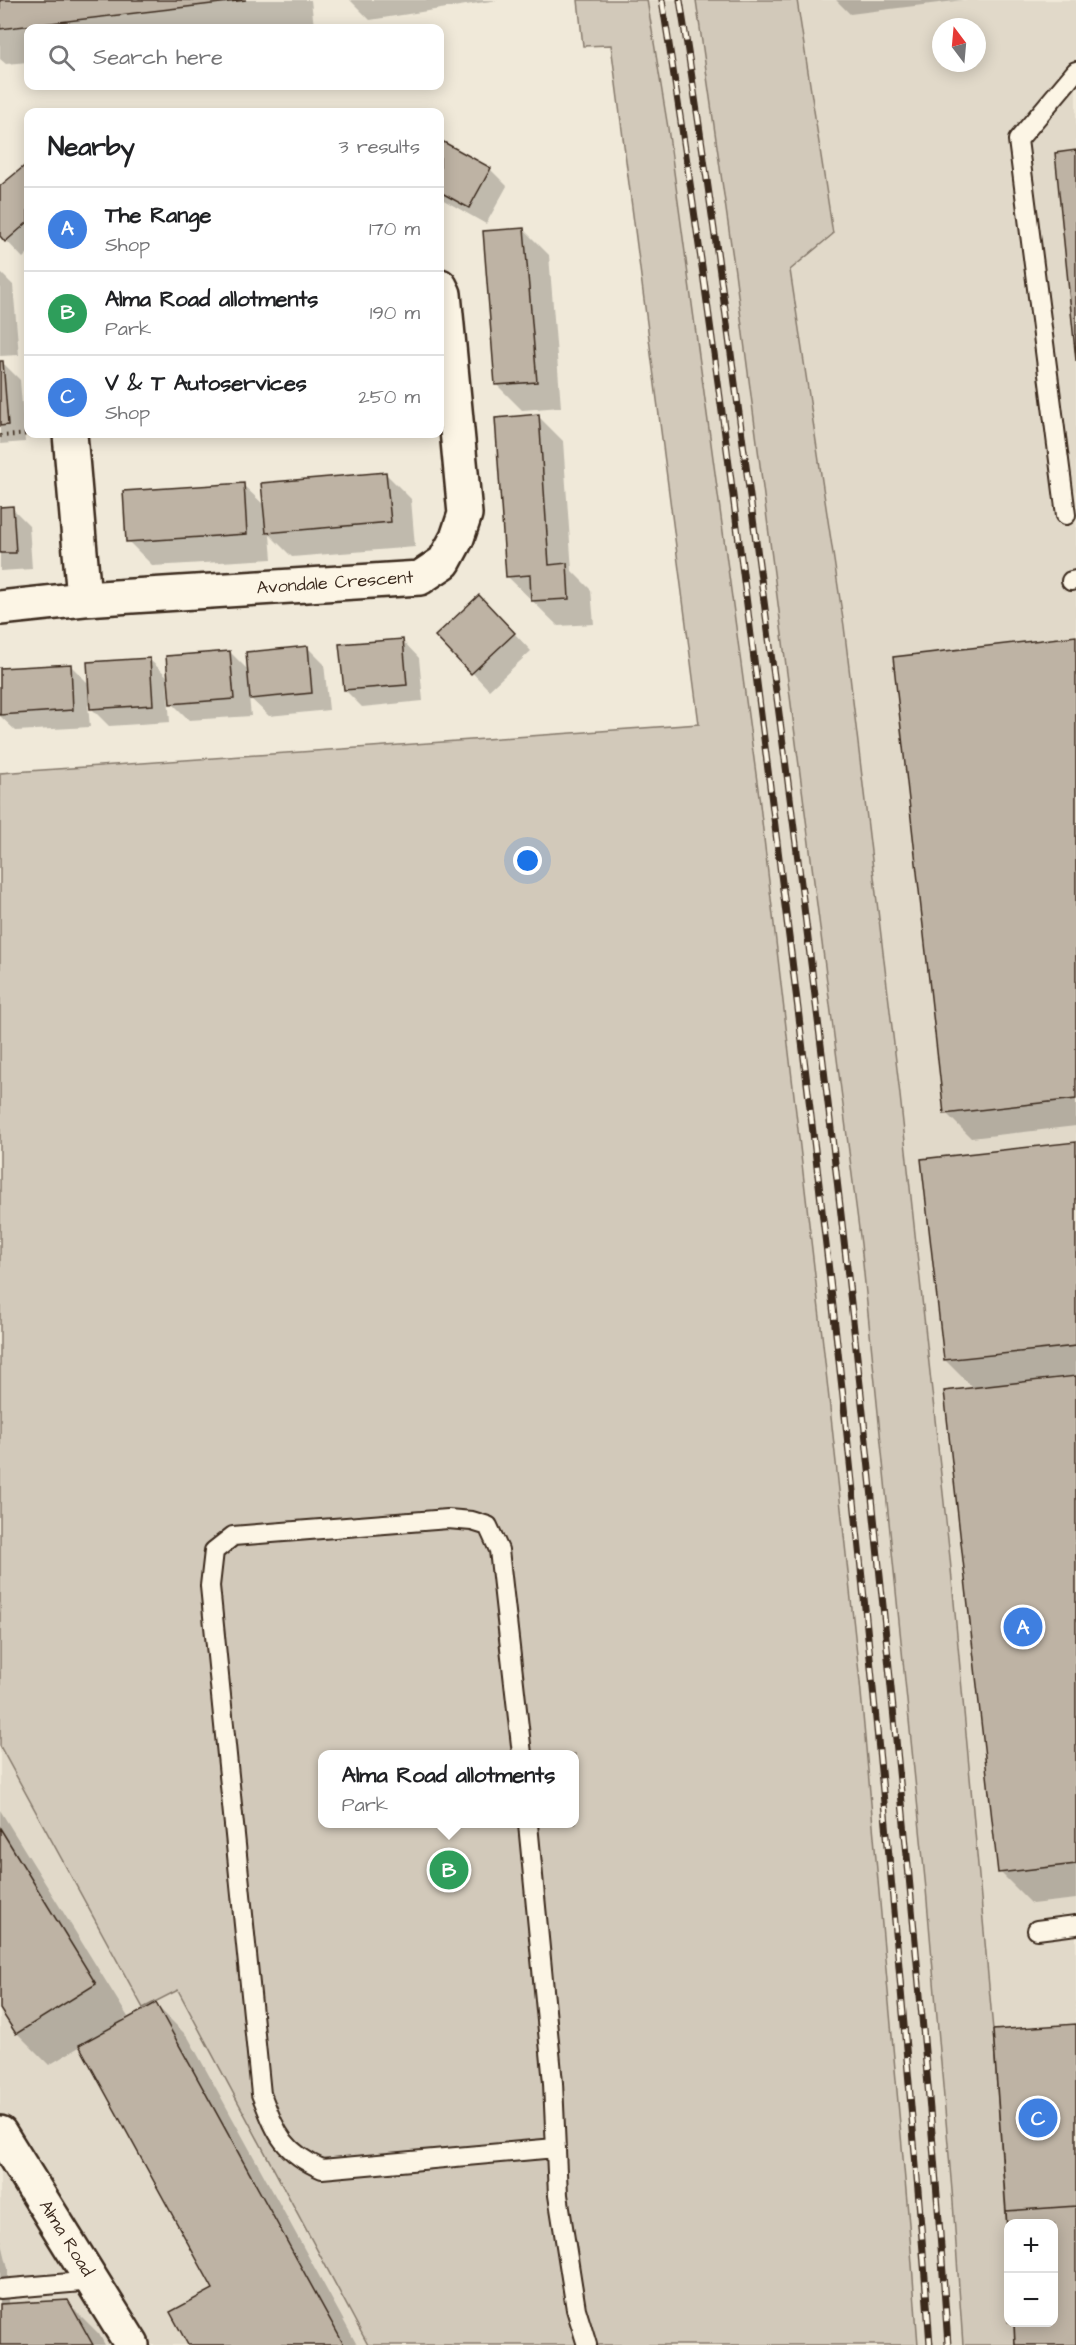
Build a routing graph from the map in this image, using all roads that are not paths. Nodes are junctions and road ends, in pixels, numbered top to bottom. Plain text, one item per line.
1 (1076, 71) edge
2 (444, 294) edge
3 (70, 438) edge
4 (1066, 515) dead end
5 (84, 599) junction
6 (0, 608) edge
7 (521, 1750) edge
8 (528, 1828) edge
9 (1076, 1925) edge
10 (1037, 1930) dead end
11 (0, 2133) edge
12 (555, 2148) junction
13 (93, 2281) junction
14 (0, 2289) edge
15 (132, 2345) edge
16 (586, 2345) edge

1 - 4 lane
2 - 5 street, Avondale Crescent
3 - 5 street
5 - 6 street, Avondale Crescent
7 - 12 lane
8 - 12 lane
9 - 10 lane
11 - 13 street, Alma Road
12 - 16 lane
13 - 14 lane
13 - 15 street, Alma Road

